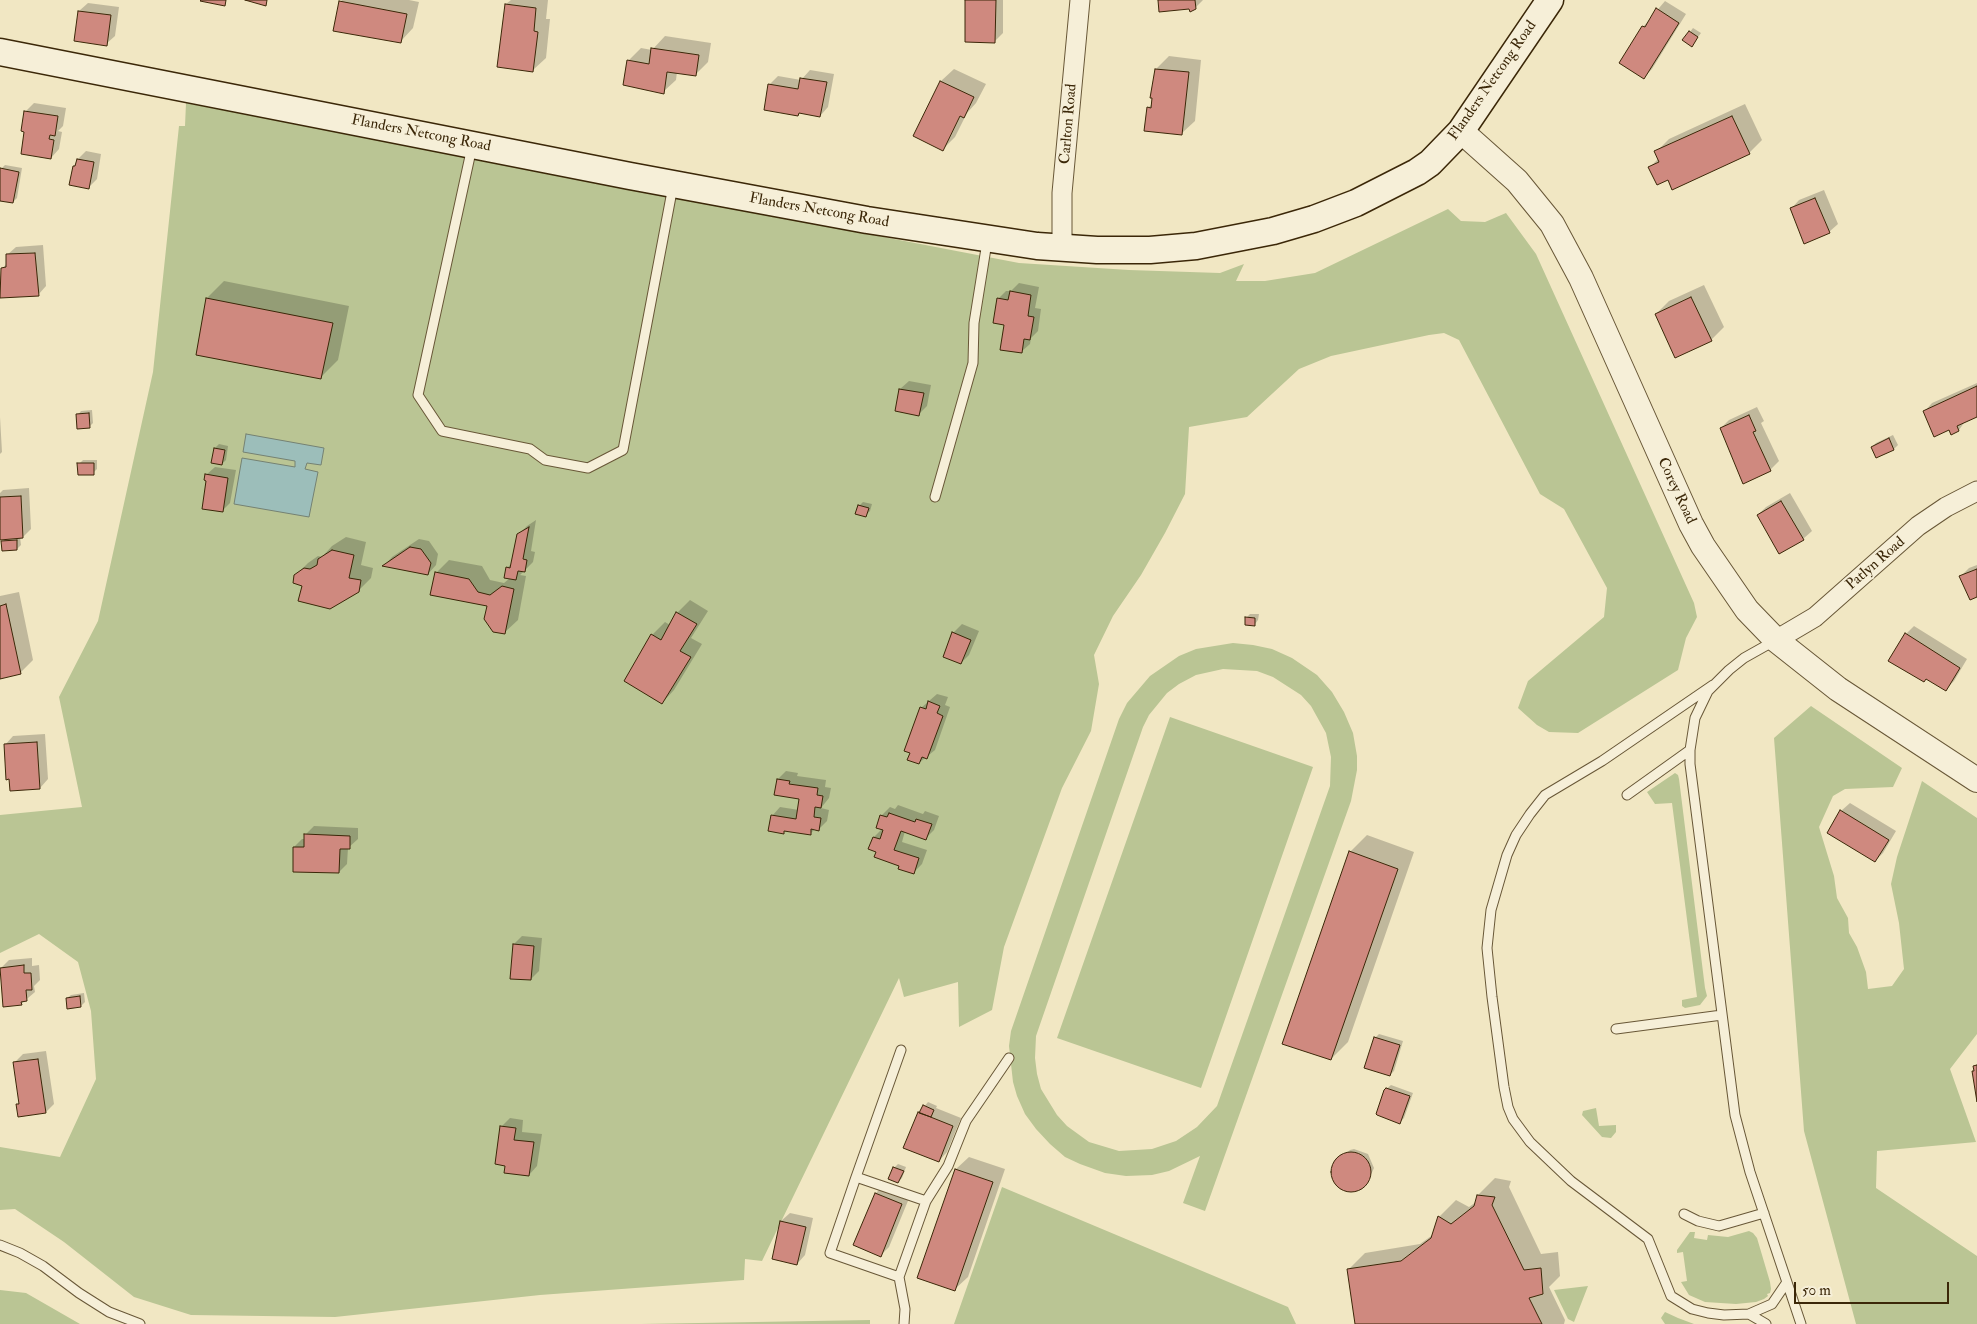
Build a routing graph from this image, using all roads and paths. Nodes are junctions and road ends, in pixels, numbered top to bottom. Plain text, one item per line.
1 (1080, 0) edge
2 (1550, 0) edge
3 (0, 52) edge
4 (1460, 131) junction
5 (472, 144) junction
6 (674, 184) junction
7 (988, 239) junction
8 (1062, 248) junction
9 (1977, 491) edge
10 (935, 497) dead end
11 (1776, 640) junction
12 (1713, 685) junction
13 (1690, 750) junction
14 (1977, 780) edge
15 (1627, 795) dead end
16 (1722, 1015) junction
17 (1616, 1028) dead end
18 (901, 1050) dead end
19 (1010, 1058) dead end
20 (856, 1177) junction
21 (926, 1201) junction
22 (1764, 1213) junction
23 (1684, 1214) dead end
24 (0, 1245) edge
25 (899, 1277) junction
26 (1787, 1282) junction
27 (1749, 1314) junction
28 (140, 1324) edge
29 (904, 1324) edge
30 (1766, 1324) edge
31 (1801, 1324) edge

1 - 8 street, Carlton Road
2 - 4 main road, Flanders Netcong Road
3 - 5 main road, Flanders Netcong Road
4 - 8 main road, Flanders Netcong Road
4 - 11 street, Corey Road
5 - 6 main road, Flanders Netcong Road
5 - 6 lane
6 - 7 main road, Flanders Netcong Road
7 - 8 main road, Flanders Netcong Road
7 - 10 lane
9 - 11 street, Patlyn Road
11 - 12 lane
11 - 14 street, Corey Road
12 - 13 lane
12 - 27 lane
13 - 15 lane
13 - 16 lane
16 - 17 lane
16 - 22 lane
18 - 20 lane
19 - 21 lane
20 - 21 lane
20 - 25 lane
21 - 25 lane
22 - 23 lane
22 - 26 lane
24 - 28 lane
25 - 29 lane
26 - 27 lane
26 - 31 lane
27 - 30 lane

